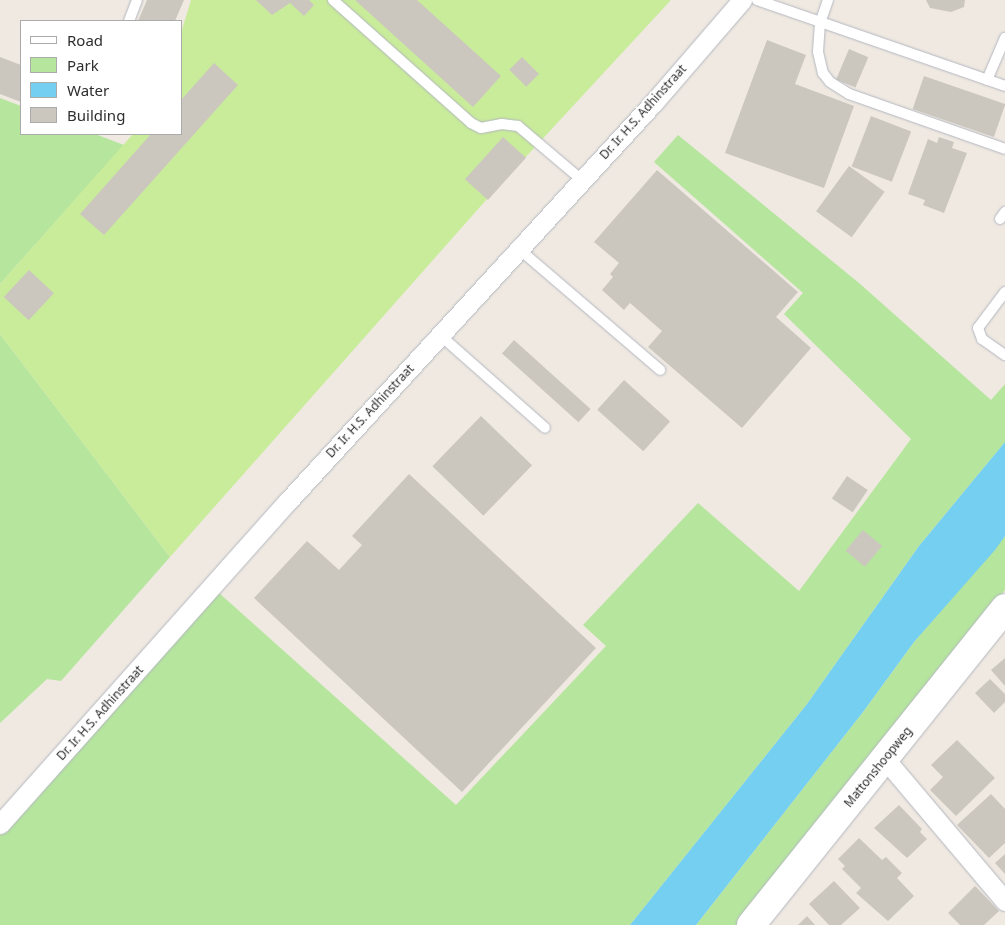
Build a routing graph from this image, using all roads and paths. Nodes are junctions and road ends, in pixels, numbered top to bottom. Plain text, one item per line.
1 (137, 0) edge
2 (333, 0) edge
3 (742, 0) edge
4 (757, 0) edge
5 (828, 0) edge
6 (129, 20) edge
7 (820, 23) junction
8 (1005, 38) edge
9 (987, 80) junction
10 (1005, 86) edge
11 (1005, 149) edge
12 (582, 180) junction
13 (519, 249) junction
14 (1005, 292) edge
15 (440, 334) junction
16 (1005, 355) edge
17 (660, 370) dead end
18 (545, 428) dead end
19 (1005, 608) edge
20 (885, 759) junction
21 (0, 824) edge
22 (1005, 901) edge
23 (751, 925) edge

1 - 6 lane
2 - 12 lane
3 - 12 street, Dr. Ir. H.S. Adhinstraat
4 - 7 lane
5 - 7 lane
7 - 9 lane
7 - 11 lane
8 - 9 lane
9 - 10 lane
12 - 13 street, Dr. Ir. H.S. Adhinstraat
13 - 15 street, Dr. Ir. H.S. Adhinstraat
13 - 17 lane
14 - 16 lane
15 - 18 lane
15 - 21 street, Dr. Ir. H.S. Adhinstraat
19 - 20 street, Mattonshoopweg
20 - 22 street
20 - 23 street, Mattonshoopweg

